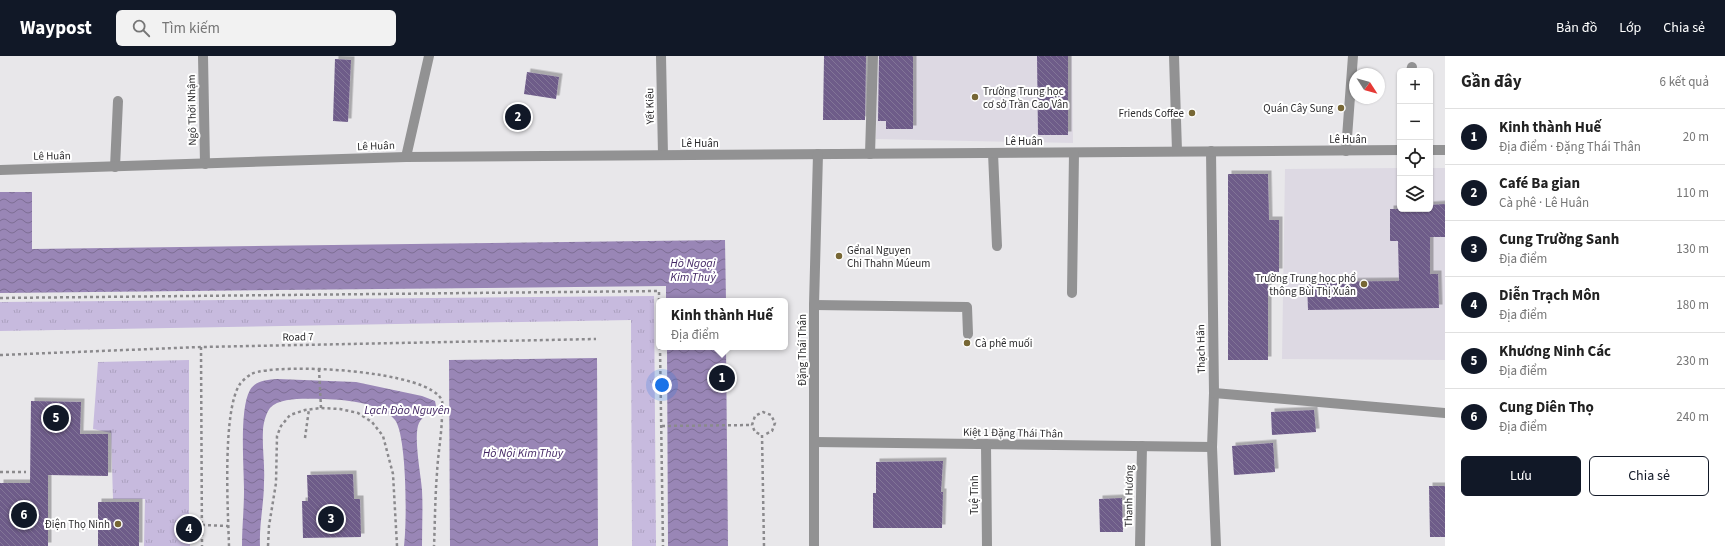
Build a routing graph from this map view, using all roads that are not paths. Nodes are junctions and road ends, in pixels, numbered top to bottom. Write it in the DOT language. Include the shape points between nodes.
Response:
graph roads {
  1 [pos="203,56"];
  2 [pos="429,56"];
  3 [pos="661,56"];
  4 [pos="873,56"];
  5 [pos="1174,56"];
  6 [pos="1353,56"];
  7 [pos="118,101"];
  8 [pos="1397,150"];
  9 [pos="1433,150"];
  10 [pos="1445,150"];
  11 [pos="1177,151"];
  12 [pos="1346,151"];
  13 [pos="1074,152"];
  14 [pos="1211,152"];
  15 [pos="993,153"];
  16 [pos="818,154"];
  17 [pos="870,154"];
  18 [pos="663,155"];
  19 [pos="406,157"];
  20 [pos="205,164"];
  21 [pos="115,167"];
  22 [pos="0,170"];
  23 [pos="998,246"];
  24 [pos="1072,293"];
  25 [pos="814,305"];
  26 [pos="968,334"];
  27 [pos="1214,393"];
  28 [pos="1445,413"];
  29 [pos="815,442"];
  30 [pos="986,444"];
  31 [pos="1142,446"];
  32 [pos="1212,447"];
  33 [pos="814,546"];
  34 [pos="986,546"];
  35 [pos="1140,546"];
  36 [pos="1216,546"];
  1 -- 20 [label="street, Ngô Thời Nhậm"];
  2 -- 19 [label="street"];
  3 -- 18 [label="street, Yết Kiêu"];
  4 -- 17 [label="street"];
  5 -- 11 [label="street"];
  6 -- 12 [label="street"];
  7 -- 21 [label="street"];
  8 -- 12 [label="street, Lê Huân"];
  9 -- 10 [label="street"];
  11 -- 13 [label="street, Lê Huân"];
  11 -- 14 [label="street, Lê Huân"];
  12 -- 14 [label="street, Lê Huân"];
  13 -- 15 [label="street, Lê Huân"];
  13 -- 24 [label="street"];
  14 -- 27 [label="street, Thạch Hãn"];
  15 -- 17 [label="street, Lê Huân"];
  15 -- 23 [label="street"];
  16 -- 17 [label="street, Lê Huân"];
  16 -- 18 [label="street, Lê Huân"];
  16 -- 25 [label="street, Đặng Thái Thân"];
  18 -- 19 [label="street, Lê Huân"];
  19 -- 20 [label="street, Lê Huân"];
  20 -- 21 [label="street, Lê Huân"];
  21 -- 22 [label="street, Lê Huân"];
  25 -- 26 [label="street" via="967,307"];
  25 -- 29 [label="street, Đặng Thái Thân"];
  27 -- 28 [label="street"];
  27 -- 32 [label="street, Thạch Hãn"];
  29 -- 30 [label="street, Kiệt 1 Đặng Thái Thân"];
  29 -- 33 [label="street, Đặng Thái Thân"];
  30 -- 31 [label="street, Kiệt 1 Đặng Thái Thân"];
  30 -- 34 [label="street, Tuệ Tĩnh"];
  31 -- 32 [label="street, Kiệt 1 Đặng Thái Thân"];
  31 -- 35 [label="street, Thanh Hương"];
  32 -- 36 [label="street, Thạch Hãn"];
}
